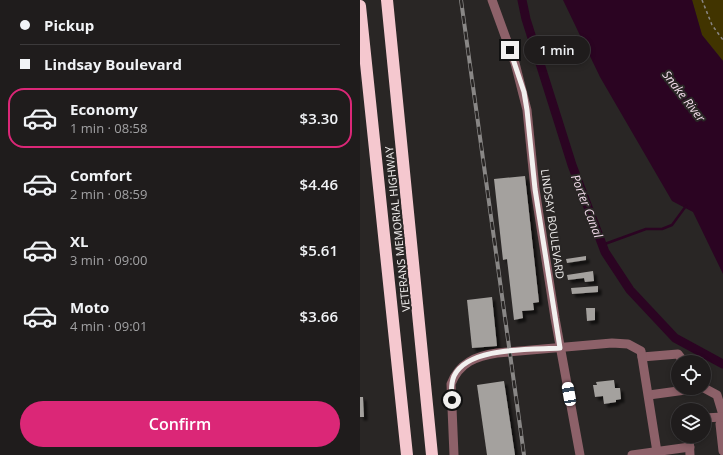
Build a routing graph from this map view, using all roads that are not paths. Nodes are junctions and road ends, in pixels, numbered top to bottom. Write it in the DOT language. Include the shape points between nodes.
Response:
graph roads {
  1 [pos="387,0"];
  2 [pos="492,0"];
  3 [pos="360,6"];
  4 [pos="560,348"];
  5 [pos="679,355"];
  6 [pos="642,357"];
  7 [pos="671,392"];
  8 [pos="711,392"];
  9 [pos="649,395"];
  10 [pos="723,416"];
  11 [pos="711,417"];
  12 [pos="690,451"];
  13 [pos="723,451"];
  14 [pos="657,452"];
  15 [pos="407,455"];
  16 [pos="432,455"];
  17 [pos="454,455"];
  18 [pos="580,455"];
  19 [pos="632,455"];
  1 -- 16 [label="highway, VETERANS MEMORIAL HIGHWAY"];
  2 -- 4 [label="street, LINDSAY BOULEVARD" via="515,63 526,104 535,189"];
  3 -- 15 [label="highway, VETERANS MEMORIAL HIGHWAY"];
  4 -- 6 [label="street" via="628,344 641,351"];
  4 -- 17 [label="street" via="481,356 462,366 451,384"];
  4 -- 18 [label="street, LINDSAY BOULEVARD"];
  5 -- 6 [label="street"];
  6 -- 9 [label="street"];
  7 -- 9 [label="street"];
  8 -- 10 [label="street" via="718,395"];
  9 -- 14 [label="street"];
  10 -- 11 [label="street"];
  10 -- 13 [label="street" via="720,424"];
  12 -- 14 [label="street"];
  14 -- 19 [label="street"];
}
